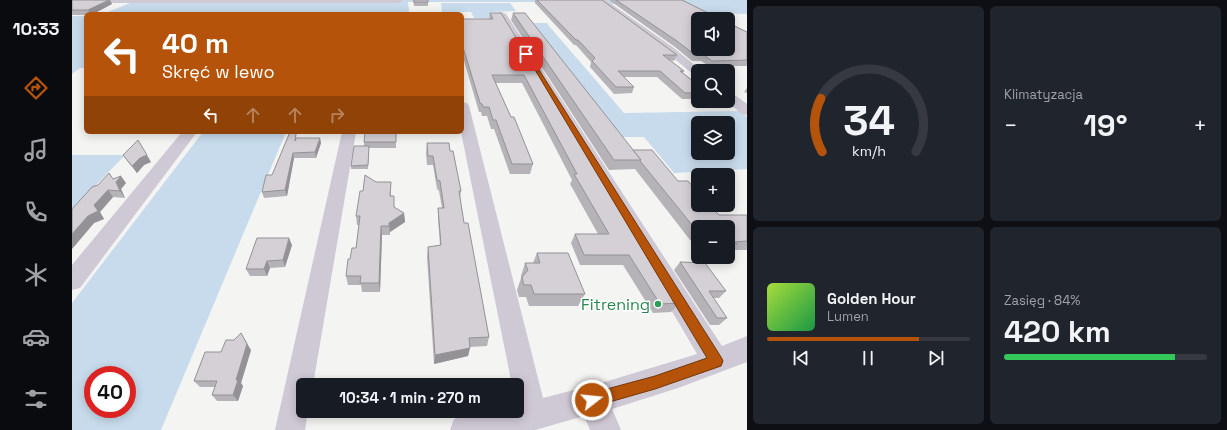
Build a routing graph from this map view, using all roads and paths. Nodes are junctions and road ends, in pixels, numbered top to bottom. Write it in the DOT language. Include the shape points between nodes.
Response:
graph roads {
  1 [pos="601,0"];
  2 [pos="72,1"];
  3 [pos="399,1"];
  4 [pos="502,14"];
  5 [pos="691,67"];
  6 [pos="735,102"];
  7 [pos="747,111"];
  8 [pos="464,115"];
  9 [pos="188,134"];
  10 [pos="349,134"];
  11 [pos="72,281"];
  12 [pos="747,349"];
  13 [pos="716,361"];
  14 [pos="592,400"];
  15 [pos="533,416"];
  16 [pos="290,430"];
  17 [pos="465,430"];
  18 [pos="606,430"];
  1 -- 5 [label="street"];
  2 -- 3 [label="street"];
  4 -- 13 [label="street"];
  6 -- 7 [label="street"];
  8 -- 15 [label="street"];
  9 -- 11 [label="street"];
  10 -- 16 [label="street"];
  12 -- 13 [label="street"];
  13 -- 14 [label="street"];
  14 -- 15 [label="street"];
  14 -- 18 [label="street"];
  15 -- 17 [label="street"];
}
